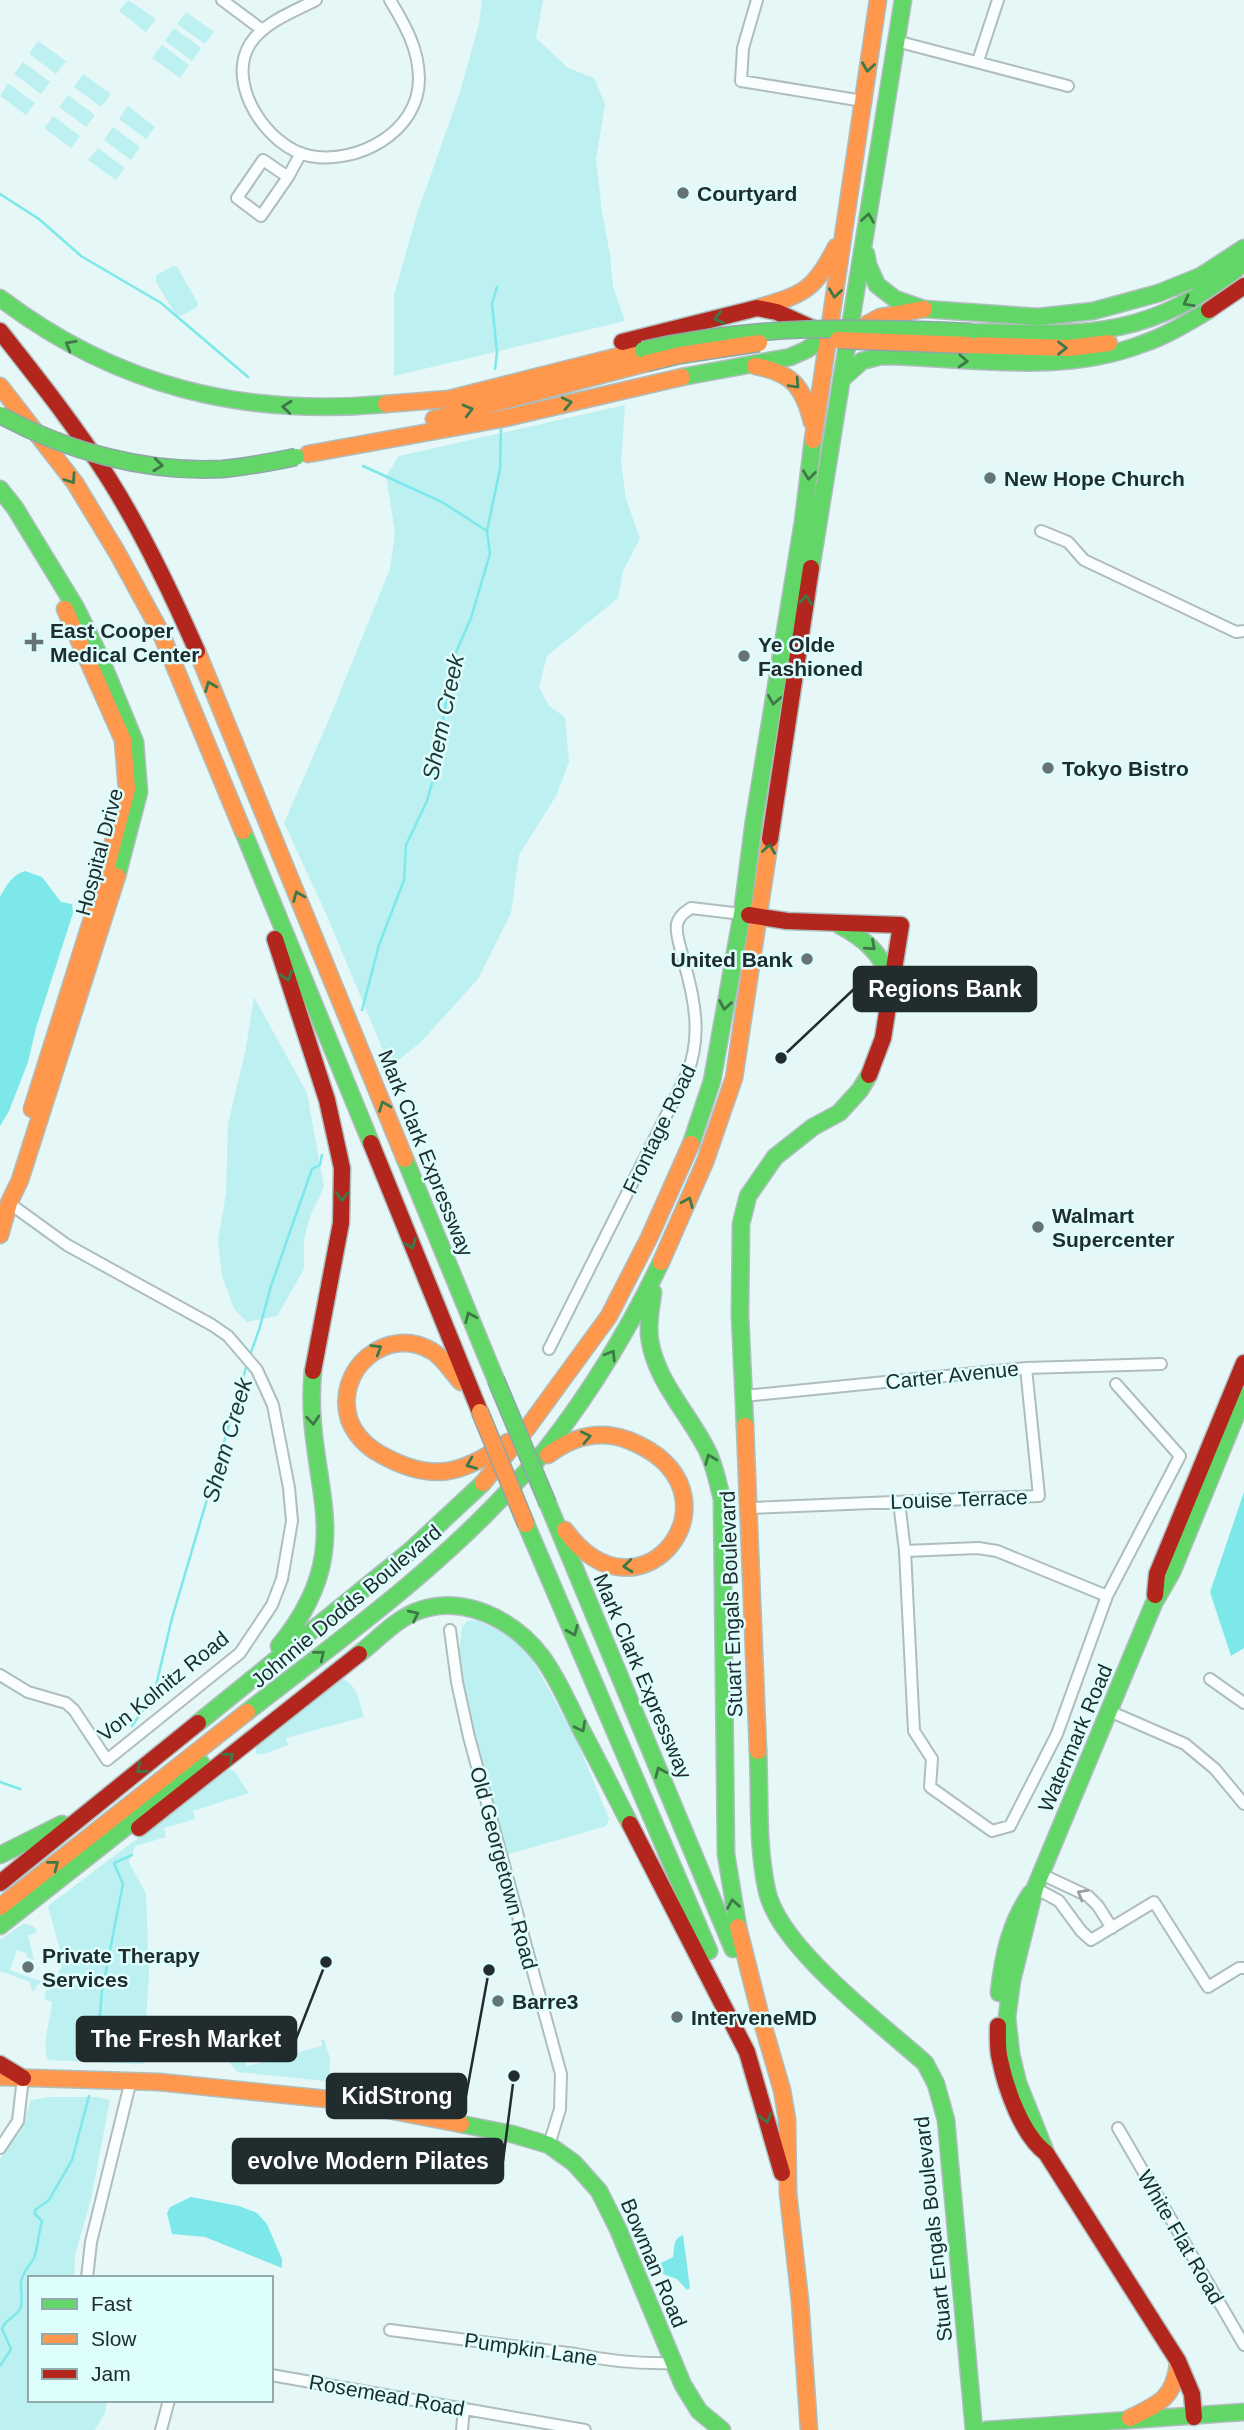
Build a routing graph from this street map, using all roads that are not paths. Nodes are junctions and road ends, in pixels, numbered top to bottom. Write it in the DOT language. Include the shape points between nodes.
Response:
graph roads {
  1 [pos="222,0"];
  2 [pos="316,0"];
  3 [pos="390,0"];
  4 [pos="757,0"];
  5 [pos="878,0"];
  6 [pos="903,0"];
  7 [pos="998,0"];
  8 [pos="261,29"];
  9 [pos="896,41"];
  10 [pos="978,61"];
  11 [pos="1069,86"];
  12 [pos="863,101"];
  13 [pos="301,153"];
  14 [pos="288,177"];
  15 [pos="843,234"];
  16 [pos="864,244"];
  17 [pos="1244,248"];
  18 [pos="1244,263"];
  19 [pos="1244,286"];
  20 [pos="0,298"];
  21 [pos="757,308"];
  22 [pos="924,309"];
  23 [pos="1209,310"];
  24 [pos="0,331"];
  25 [pos="850,334"];
  26 [pos="829,335"];
  27 [pos="970,338"];
  28 [pos="645,356"];
  29 [pos="895,356"];
  30 [pos="747,365"];
  31 [pos="842,379"];
  32 [pos="0,386"];
  33 [pos="355,407"];
  34 [pos="0,415"];
  35 [pos="814,433"];
  36 [pos="302,456"];
  37 [pos="0,489"];
  38 [pos="0,506"];
  39 [pos="1041,531"];
  40 [pos="1244,631"];
  41 [pos="218,773"];
  42 [pos="742,914"];
  43 [pos="759,916"];
  44 [pos="835,923"];
  45 [pos="892,982"];
  46 [pos="4,1199"];
  47 [pos="0,1235"];
  48 [pos="660,1264"];
  49 [pos="549,1349"];
  50 [pos="1244,1363"];
  51 [pos="1161,1364"];
  52 [pos="1026,1368"];
  53 [pos="1116,1384"];
  54 [pos="744,1396"];
  55 [pos="1244,1396"];
  56 [pos="480,1412"];
  57 [pos="528,1427"];
  58 [pos="899,1502"];
  59 [pos="548,1504"];
  60 [pos="750,1508"];
  61 [pos="905,1551"];
  62 [pos="424,1573"];
  63 [pos="1107,1596"];
  64 [pos="1154,1603"];
  65 [pos="450,1630"];
  66 [pos="0,1675"];
  67 [pos="250,1678"];
  68 [pos="1210,1679"];
  69 [pos="267,1698"];
  70 [pos="1244,1703"];
  71 [pos="1109,1710"];
  72 [pos="1244,1804"];
  73 [pos="91,1810"];
  74 [pos="0,1855"];
  75 [pos="1038,1881"];
  76 [pos="0,1883"];
  77 [pos="0,1907"];
  78 [pos="0,1926"];
  79 [pos="1112,1928"];
  80 [pos="0,1933"];
  81 [pos="1243,1956"];
  82 [pos="1241,1968"];
  83 [pos="761,2018"];
  84 [pos="747,2052"];
  85 [pos="0,2064"];
  86 [pos="0,2077"];
  87 [pos="23,2078"];
  88 [pos="131,2080"];
  89 [pos="1118,2128"];
  90 [pos="550,2145"];
  91 [pos="0,2148"];
  92 [pos="788,2193"];
  93 [pos="87,2276"];
  94 [pos="390,2330"];
  95 [pos="1244,2345"];
  96 [pos="1178,2361"];
  97 [pos="674,2363"];
  98 [pos="273,2375"];
  99 [pos="168,2402"];
  100 [pos="464,2408"];
  101 [pos="1244,2412"];
  102 [pos="1194,2417"];
  103 [pos="1124,2421"];
  104 [pos="703,2422"];
  105 [pos="578,2429"];
  106 [pos="161,2430"];
  107 [pos="462,2430"];
  108 [pos="722,2430"];
  109 [pos="809,2430"];
  110 [pos="974,2430"];
  111 [pos="986,2430"];
  1 -- 8 [label="street"];
  2 -- 8 [label="street"];
  3 -- 13 [label="street" via="408,30 419,79 417,96 403,121 360,153 326,158"];
  4 -- 12 [label="street" via="743,48 741,81"];
  5 -- 12 [label="main road, Johnnie Dodds Boulevard, one-way"];
  6 -- 9 [label="main road, Johnnie Dodds Boulevard"];
  7 -- 10 [label="street"];
  8 -- 13 [label="street" via="244,55 247,94 269,129"];
  9 -- 10 [label="street"];
  16 -- 9 [label="main road, Johnnie Dodds Boulevard, one-way"];
  10 -- 11 [label="street"];
  12 -- 15 [label="main road, Johnnie Dodds Boulevard"];
  13 -- 14 [label="street"];
  14 -- 14 [label="street" via="261,216 237,198 264,160"];
  15 -- 21 [label="main road" via="812,287"];
  15 -- 26 [label="main road, Johnnie Dodds Boulevard, one-way"];
  16 -- 22 [label="main road" via="877,285 895,299"];
  16 -- 25 [label="main road, Johnnie Dodds Boulevard"];
  17 -- 22 [label="main road" via="1201,276 1093,311 1019,318"];
  18 -- 27 [label="main road, one-way" via="1188,303 1151,320 1068,334"];
  19 -- 23 [label="main road"];
  33 -- 20 [label="main road, one-way" via="268,405 180,389 81,351"];
  21 -- 26 [label="main road"];
  21 -- 33 [label="main road, one-way"];
  22 -- 25 [label="main road" via="880,317"];
  27 -- 23 [label="main road, one-way" via="1034,348 1099,346 1141,336"];
  29 -- 23 [label="main road, one-way" via="1020,363 1089,360 1163,337"];
  59 -- 24 [label="main road, Mark Clark Expressway, one-way, bridge" via="170,591 102,470"];
  25 -- 26 [label="main road"];
  25 -- 29 [label="main road"];
  25 -- 31 [label="main road, Johnnie Dodds Boulevard"];
  26 -- 30 [label="main road" via="803,352"];
  26 -- 35 [label="main road, Johnnie Dodds Boulevard"];
  27 -- 28 [label="main road, bridge" via="802,339"];
  28 -- 33 [label="main road" via="449,399"];
  36 -- 28 [label="main road, one-way"];
  29 -- 31 [label="main road" via="862,361"];
  30 -- 35 [label="main road, one-way" via="792,379 805,397"];
  36 -- 30 [label="main road, one-way"];
  43 -- 31 [label="main road, Johnnie Dodds Boulevard, one-way"];
  32 -- 41 [label="main road, one-way" via="75,483 142,596"];
  34 -- 36 [label="main road, one-way, bridge" via="70,446 140,463 202,470"];
  35 -- 42 [label="main road, Johnnie Dodds Boulevard, one-way"];
  37 -- 46 [label="main road, Hospital Drive" via="76,608 100,657 135,742 139,792 114,887 20,1180"];
  38 -- 46 [label="main road, Hospital Drive" via="64,608 123,740 127,789"];
  39 -- 40 [label="street" via="1068,542 1084,560 1236,632"];
  41 -- 56 [label="main road, one-way"];
  41 -- 67 [label="main road, one-way" via="327,1099 342,1171 338,1253 317,1336 312,1384 312,1420 326,1516 323,1560 306,1608"];
  42 -- 43 [label="main road, Stuart Engals Boulevard"];
  42 -- 49 [label="street, Frontage Road" via="691,908 680,916 679,942 694,998 695,1055"];
  42 -- 57 [label="main road, Johnnie Dodds Boulevard, one-way" via="712,1081 686,1158 609,1316"];
  43 -- 44 [label="main road, Stuart Engals Boulevard"];
  48 -- 43 [label="main road, Johnnie Dodds Boulevard, one-way" via="705,1162 734,1078"];
  44 -- 45 [label="main road, one-way" via="872,944"];
  44 -- 45 [label="main road, Stuart Engals Boulevard" via="901,925"];
  45 -- 54 [label="main road, Stuart Engals Boulevard" via="883,1038 860,1090 839,1113 775,1157 748,1196 740,1224"];
  46 -- 47 [label="main road, Hospital Drive"];
  46 -- 66 [label="street, Von Kolnitz Road" via="67,1245 228,1336 257,1370 274,1405 292,1521 277,1592 240,1653 107,1760 66,1703 28,1692"];
  62 -- 48 [label="main road, Johnnie Dodds Boulevard, one-way" via="549,1446 635,1317"];
  83 -- 48 [label="main road, one-way" via="735,1917 726,1854 722,1499 707,1451 671,1394 652,1351 650,1311"];
  50 -- 64 [label="main road, Watermark Road" via="1157,1574"];
  51 -- 52 [label="street, Carter Avenue"];
  52 -- 54 [label="street, Carter Avenue"];
  52 -- 58 [label="street, Louise Terrace" via="1039,1496"];
  53 -- 63 [label="street" via="1180,1456"];
  54 -- 60 [label="main road, Stuart Engals Boulevard"];
  55 -- 64 [label="main road, Watermark Road" via="1172,1572"];
  57 -- 56 [label="main road, one-way" via="479,1462 431,1473 396,1464 368,1447 352,1425 345,1400 350,1378 371,1352 390,1342 414,1341 445,1361"];
  56 -- 84 [label="main road, one-way, bridge"];
  57 -- 67 [label="main road, Johnnie Dodds Boulevard" via="481,1486 410,1551"];
  58 -- 60 [label="street, Louise Terrace"];
  58 -- 61 [label="street"];
  62 -- 59 [label="main road, one-way" via="473,1538 550,1453 583,1436 618,1437 654,1454 679,1486 686,1514 679,1533 661,1555 640,1566 619,1568 600,1563 581,1549"];
  83 -- 59 [label="main road, Mark Clark Expressway, one-way"];
  60 -- 110 [label="main road, Stuart Engals Boulevard" via="754,1688 768,1893 775,1913 804,1955 925,2063 936,2084 946,2120"];
  61 -- 63 [label="street" via="997,1551"];
  61 -- 63 [label="street" via="914,1731 932,1759 930,1787 992,1831 1010,1826 1057,1734"];
  69 -- 62 [label="main road, Johnnie Dodds Boulevard, one-way"];
  64 -- 71 [label="main road, Watermark Road"];
  65 -- 90 [label="street, Old Georgetown Road" via="469,1737 561,2074 560,2109"];
  67 -- 73 [label="main road, Johnnie Dodds Boulevard, one-way"];
  68 -- 70 [label="street"];
  77 -- 69 [label="main road, Johnnie Dodds Boulevard, one-way"];
  69 -- 78 [label="main road" via="179,1785"];
  71 -- 72 [label="street" via="1185,1744 1215,1769"];
  71 -- 75 [label="main road, Watermark Road"];
  73 -- 74 [label="main road"];
  73 -- 76 [label="main road, Johnnie Dodds Boulevard"];
  79 -- 75 [label="street, one-way" via="1088,1896"];
  75 -- 79 [label="street" via="1091,1940"];
  75 -- 96 [label="main road, Watermark Road" via="1021,1905 1003,1953 999,2058 1034,2144 1046,2153"];
  79 -- 82 [label="street" via="1154,1902 1208,1987"];
  80 -- 84 [label="main road, Johnnie Dodds Boulevard, one-way" via="359,1654 416,1612 446,1604 497,1618 533,1644 552,1672"];
  81 -- 82 [label="street"];
  83 -- 92 [label="main road" via="787,2119"];
  84 -- 92 [label="main road, one-way"];
  85 -- 87 [label="main road"];
  86 -- 87 [label="main road, Bowman Road"];
  87 -- 88 [label="main road, Bowman Road"];
  87 -- 91 [label="street" via="18,2121"];
  88 -- 90 [label="main road, Bowman Road" via="335,2100"];
  88 -- 93 [label="street" via="91,2242"];
  89 -- 95 [label="street, White Flat Road"];
  90 -- 97 [label="main road, Bowman Road" via="599,2191"];
  92 -- 109 [label="main road"];
  94 -- 97 [label="street, Pumpkin Lane" via="601,2360"];
  96 -- 102 [label="main road, Watermark Road" via="1192,2394"];
  96 -- 103 [label="main road" via="1171,2394"];
  97 -- 104 [label="main road, Bowman Road"];
  98 -- 100 [label="street, Rosemead Road"];
  99 -- 106 [label="street"];
  100 -- 105 [label="street, Rosemead Road"];
  100 -- 107 [label="street"];
  101 -- 102 [label="main road"];
  102 -- 103 [label="main road"];
  103 -- 111 [label="main road"];
  104 -- 108 [label="main road, Bowman Road"];
}
